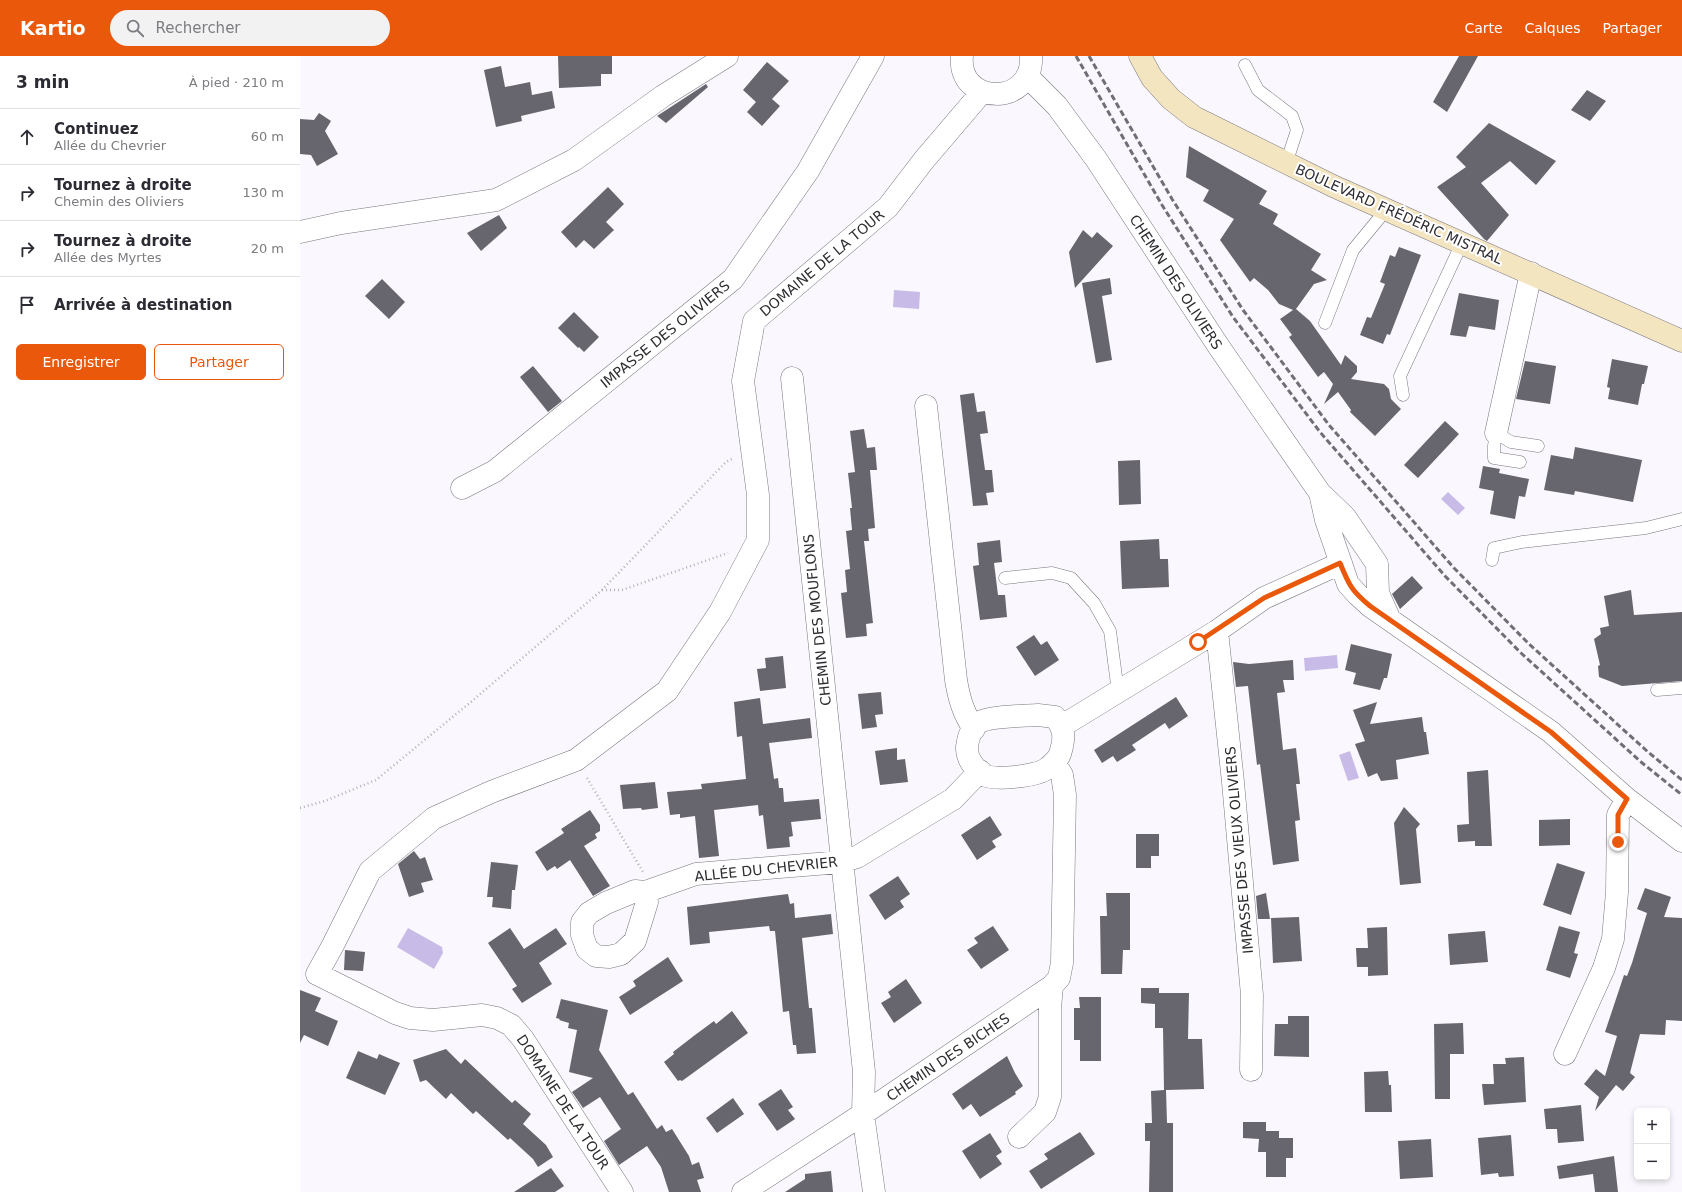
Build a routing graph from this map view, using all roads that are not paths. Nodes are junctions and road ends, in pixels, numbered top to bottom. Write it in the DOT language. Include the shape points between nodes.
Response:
graph roads {
  1 [pos="727,56"];
  2 [pos="873,56"];
  3 [pos="962,56"];
  4 [pos="1140,56"];
  5 [pos="1245,65"];
  6 [pos="1029,66"];
  7 [pos="982,92"];
  8 [pos="1286,164"];
  9 [pos="1386,210"];
  10 [pos="300,232"];
  11 [pos="1462,243"];
  12 [pos="1531,273"];
  13 [pos="1325,323"];
  14 [pos="1682,341"];
  15 [pos="792,378"];
  16 [pos="1403,395"];
  17 [pos="926,406"];
  18 [pos="1496,432"];
  19 [pos="1538,446"];
  20 [pos="1520,462"];
  21 [pos="462,488"];
  22 [pos="1320,492"];
  23 [pos="1682,519"];
  24 [pos="1492,560"];
  25 [pos="1340,563"];
  26 [pos="1005,578"];
  27 [pos="1389,618"];
  28 [pos="1217,631"];
  29 [pos="1682,688"];
  30 [pos="1657,690"];
  31 [pos="1118,692"];
  32 [pos="1062,726"];
  33 [pos="974,728"];
  34 [pos="1054,762"];
  35 [pos="980,771"];
  36 [pos="1627,799"];
  37 [pos="1682,841"];
  38 [pos="841,862"];
  39 [pos="649,891"];
  40 [pos="308,970"];
  41 [pos="1052,986"];
  42 [pos="1565,1054"];
  43 [pos="1251,1070"];
  44 [pos="863,1114"];
  45 [pos="1019,1136"];
  46 [pos="622,1192"];
  47 [pos="743,1192"];
  48 [pos="874,1192"];
  1 -- 10 [label="street" via="663,96 574,160 496,200 341,223"];
  2 -- 21 [label="street, IMPASSE DES OLIVIERS" via="808,171 733,279 495,471"];
  3 -- 7 [label="street" via="967,79"];
  4 -- 8 [label="main road, BOULEVARD FRÉDÉRIC MISTRAL" via="1152,78 1171,100 1194,117"];
  5 -- 8 [label="lane" via="1258,90 1292,116 1296,130"];
  6 -- 7 [label="street" via="1022,84 1008,93 999,95"];
  6 -- 22 [label="street, CHEMIN DES OLIVIERS" via="1096,160 1219,347"];
  7 -- 40 [label="street, DOMAINE DE LA TOUR" via="888,207 754,321 743,381 758,495 758,540 720,612 668,691 576,760 491,792 434,818 370,871 333,945"];
  8 -- 9 [label="main road, BOULEVARD FRÉDÉRIC MISTRAL"];
  9 -- 11 [label="main road, BOULEVARD FRÉDÉRIC MISTRAL"];
  9 -- 13 [label="lane" via="1353,250"];
  11 -- 12 [label="main road, BOULEVARD FRÉDÉRIC MISTRAL"];
  11 -- 16 [label="lane" via="1400,376"];
  12 -- 14 [label="main road, BOULEVARD FRÉDÉRIC MISTRAL"];
  12 -- 18 [label="street"];
  15 -- 38 [label="street, CHEMIN DES MOUFLONS"];
  17 -- 33 [label="street" via="956,680 960,702"];
  18 -- 19 [label="lane" via="1511,442"];
  18 -- 20 [label="lane" via="1494,458"];
  22 -- 25 [label="street, CHEMIN DES OLIVIERS"];
  22 -- 27 [label="street, CHEMIN DES OLIVIERS" via="1345,517 1377,564 1378,593"];
  23 -- 24 [label="lane" via="1646,528 1522,542 1494,548"];
  25 -- 27 [label="street, CHEMIN DES OLIVIERS" via="1348,584 1358,596"];
  25 -- 28 [label="street" via="1264,598"];
  26 -- 31 [label="lane" via="1052,573 1071,578 1094,603 1110,631"];
  27 -- 36 [label="street, CHEMIN DES OLIVIERS" via="1551,732"];
  28 -- 31 [label="street"];
  28 -- 43 [label="street, IMPASSE DES VIEUX OLIVIERS" via="1252,995"];
  29 -- 30 [label="lane"];
  31 -- 32 [label="street"];
  32 -- 33 [label="street" via="1055,717 1038,716 992,718 978,723"];
  32 -- 34 [label="street" via="1064,741 1059,757"];
  33 -- 35 [label="street" via="968,737 967,751 971,762"];
  34 -- 35 [label="street" via="1046,770 1035,774 1002,778 984,776"];
  34 -- 41 [label="street, CHEMIN DES BICHES" via="1062,775 1065,833 1062,963 1059,978"];
  35 -- 38 [label="street, ALLÉE DU CHEVRIER" via="953,800 857,857"];
  36 -- 37 [label="street, CHEMIN DES OLIVIERS"];
  36 -- 42 [label="street" via="1618,815 1617,892 1612,939 1604,968"];
  38 -- 39 [label="street, ALLÉE DU CHEVRIER" via="696,874"];
  38 -- 44 [label="street, CHEMIN DES BICHES" via="864,1072"];
  40 -- 46 [label="street, DOMAINE DE LA TOUR" via="410,1018 433,1020 482,1015 497,1018 511,1025 523,1039"];
  41 -- 44 [label="street, CHEMIN DES BICHES"];
  41 -- 45 [label="street" via="1050,1097 1045,1112"];
  44 -- 47 [label="street"];
  44 -- 48 [label="street"];
}
